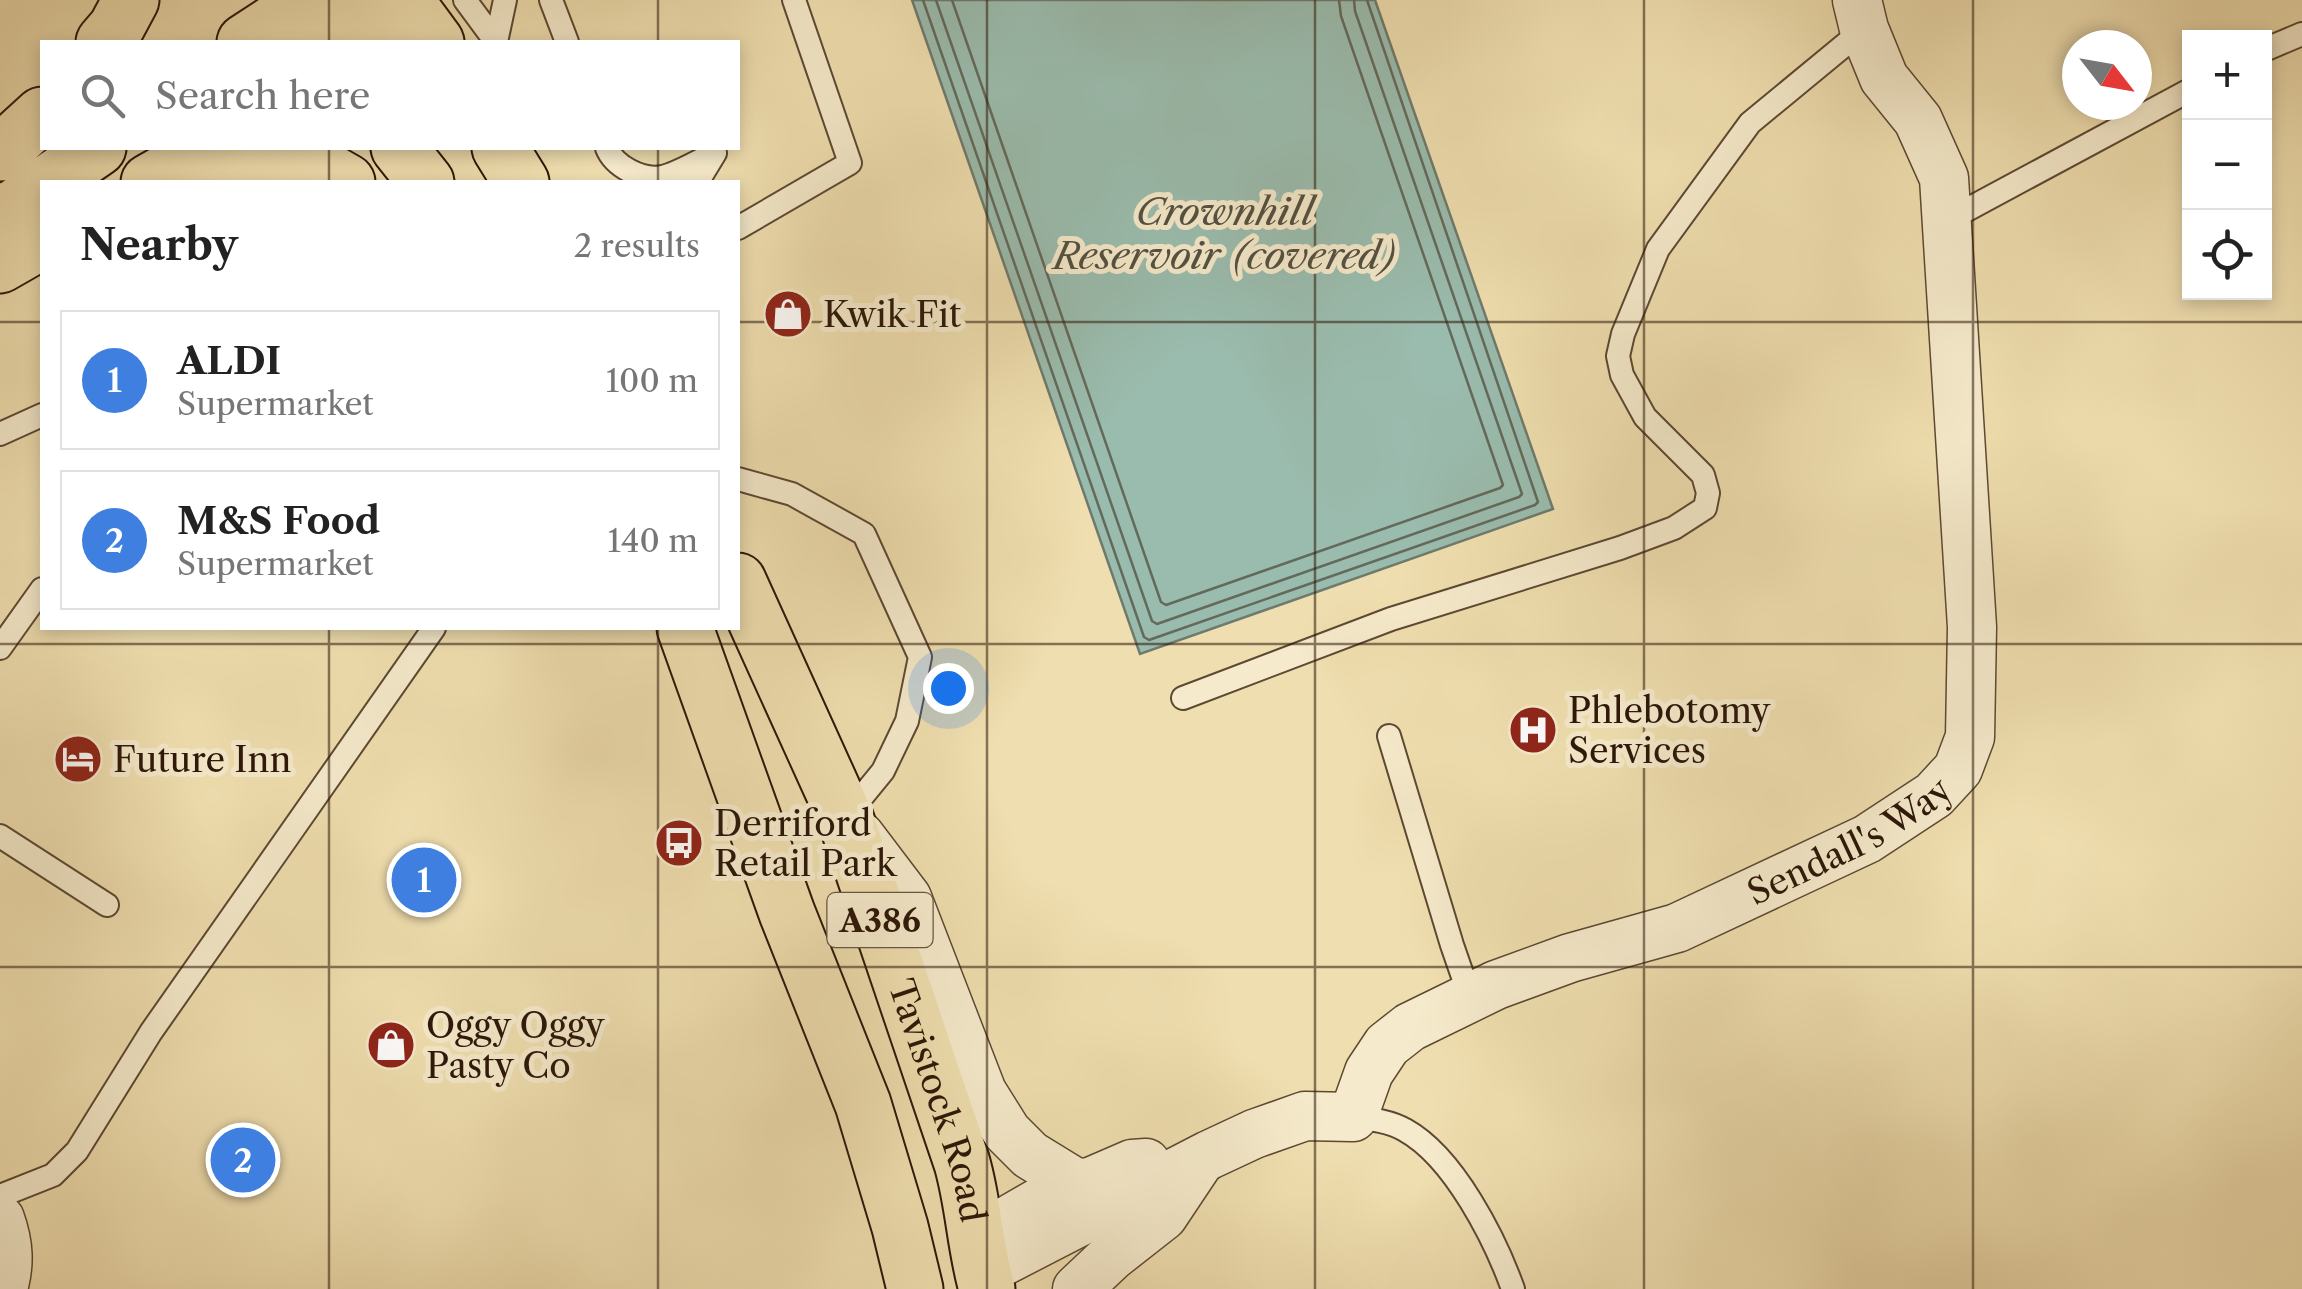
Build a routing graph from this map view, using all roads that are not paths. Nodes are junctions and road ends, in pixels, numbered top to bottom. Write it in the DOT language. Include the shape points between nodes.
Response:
graph roads {
  1 [pos="131,0"];
  2 [pos="405,0"];
  3 [pos="465,0"];
  4 [pos="505,0"];
  5 [pos="551,0"];
  6 [pos="794,0"];
  7 [pos="1861,14"];
  8 [pos="315,17"];
  9 [pos="2301,36"];
  10 [pos="106,40"];
  11 [pos="252,40"];
  12 [pos="413,40"];
  13 [pos="435,40"];
  14 [pos="495,40"];
  15 [pos="496,40"];
  16 [pos="567,40"];
  17 [pos="2272,47"];
  18 [pos="2182,94"];
  19 [pos="40,116"];
  20 [pos="95,150"];
  21 [pos="401,150"];
  22 [pos="501,150"];
  23 [pos="524,150"];
  24 [pos="608,150"];
  25 [pos="204,151"];
  26 [pos="0,153"];
  27 [pos="633,176"];
  28 [pos="52,180"];
  29 [pos="153,180"];
  30 [pos="344,180"];
  31 [pos="424,180"];
  32 [pos="519,180"];
  33 [pos="532,180"];
  34 [pos="698,180"];
  35 [pos="40,188"];
  36 [pos="0,214"];
  37 [pos="1948,220"];
  38 [pos="740,227"];
  39 [pos="40,243"];
  40 [pos="0,265"];
  41 [pos="40,417"];
  42 [pos="0,434"];
  43 [pos="740,481"];
  44 [pos="740,585"];
  45 [pos="40,593"];
  46 [pos="433,630"];
  47 [pos="686,630"];
  48 [pos="0,648"];
  49 [pos="1183,698"];
  50 [pos="1389,736"];
  51 [pos="846,818"];
  52 [pos="0,836"];
  53 [pos="106,904"];
  54 [pos="1470,998"];
  55 [pos="1353,1117"];
  56 [pos="1201,1159"];
  57 [pos="1074,1182"];
  58 [pos="0,1196"];
  59 [pos="0,1220"];
  60 [pos="914,1282"];
  61 [pos="979,1283"];
  62 [pos="3,1289"];
  63 [pos="1078,1289"];
  64 [pos="1513,1289"];
  1 -- 10 [label="main road"];
  2 -- 13 [label="main road"];
  3 -- 14 [label="lane"];
  4 -- 15 [label="lane"];
  5 -- 16 [label="lane"];
  6 -- 38 [label="lane" via="850,163"];
  7 -- 37 [label="street, Sendall's Way" via="1884,78 1918,120 1944,178"];
  7 -- 49 [label="lane" via="1750,123 1658,249 1623,334 1622,375 1645,417 1703,475 1705,508 1620,548 1391,619"];
  8 -- 11 [label="main road"];
  8 -- 12 [label="main road" via="376,21"];
  9 -- 17 [label="lane"];
  18 -- 37 [label="lane"];
  19 -- 26 [label="main road"];
  20 -- 28 [label="main road"];
  21 -- 31 [label="main road"];
  22 -- 32 [label="main road"];
  23 -- 33 [label="lane"];
  24 -- 27 [label="lane"];
  25 -- 29 [label="main road"];
  25 -- 30 [label="main road" via="288,154"];
  27 -- 34 [label="lane" via="660,178 715,154"];
  35 -- 36 [label="main road"];
  37 -- 54 [label="street, Sendall's Way" via="1972,627 1970,737 1958,769 1934,795 1867,838 1677,928 1570,958"];
  39 -- 40 [label="main road"];
  41 -- 42 [label="lane"];
  43 -- 51 [label="lane" via="792,494 864,534 920,656 908,720 883,771"];
  44 -- 51 [label="main road, Tavistock Road / A386"];
  45 -- 48 [label="lane"];
  46 -- 58 [label="lane" via="151,1032 78,1151 53,1175"];
  47 -- 60 [label="main road, Tavistock Road / A386" via="863,1104"];
  50 -- 54 [label="lane"];
  51 -- 57 [label="street" via="907,898 982,1092 1030,1155"];
  51 -- 61 [label="main road, Tavistock Road / A386" via="972,1196"];
  52 -- 53 [label="lane"];
  54 -- 55 [label="street, Sendall's Way" via="1387,1045 1368,1072"];
  55 -- 56 [label="street" via="1305,1116"];
  55 -- 64 [label="lane" via="1405,1129 1430,1149 1466,1192"];
  56 -- 57 [label="street" via="1132,1164"];
  56 -- 61 [label="street"];
  56 -- 63 [label="street" via="1163,1216"];
  57 -- 61 [label="street" via="1005,1222"];
  59 -- 62 [label="street" via="9,1268"];
  60 -- 61 [label="main road, A386"];
}
